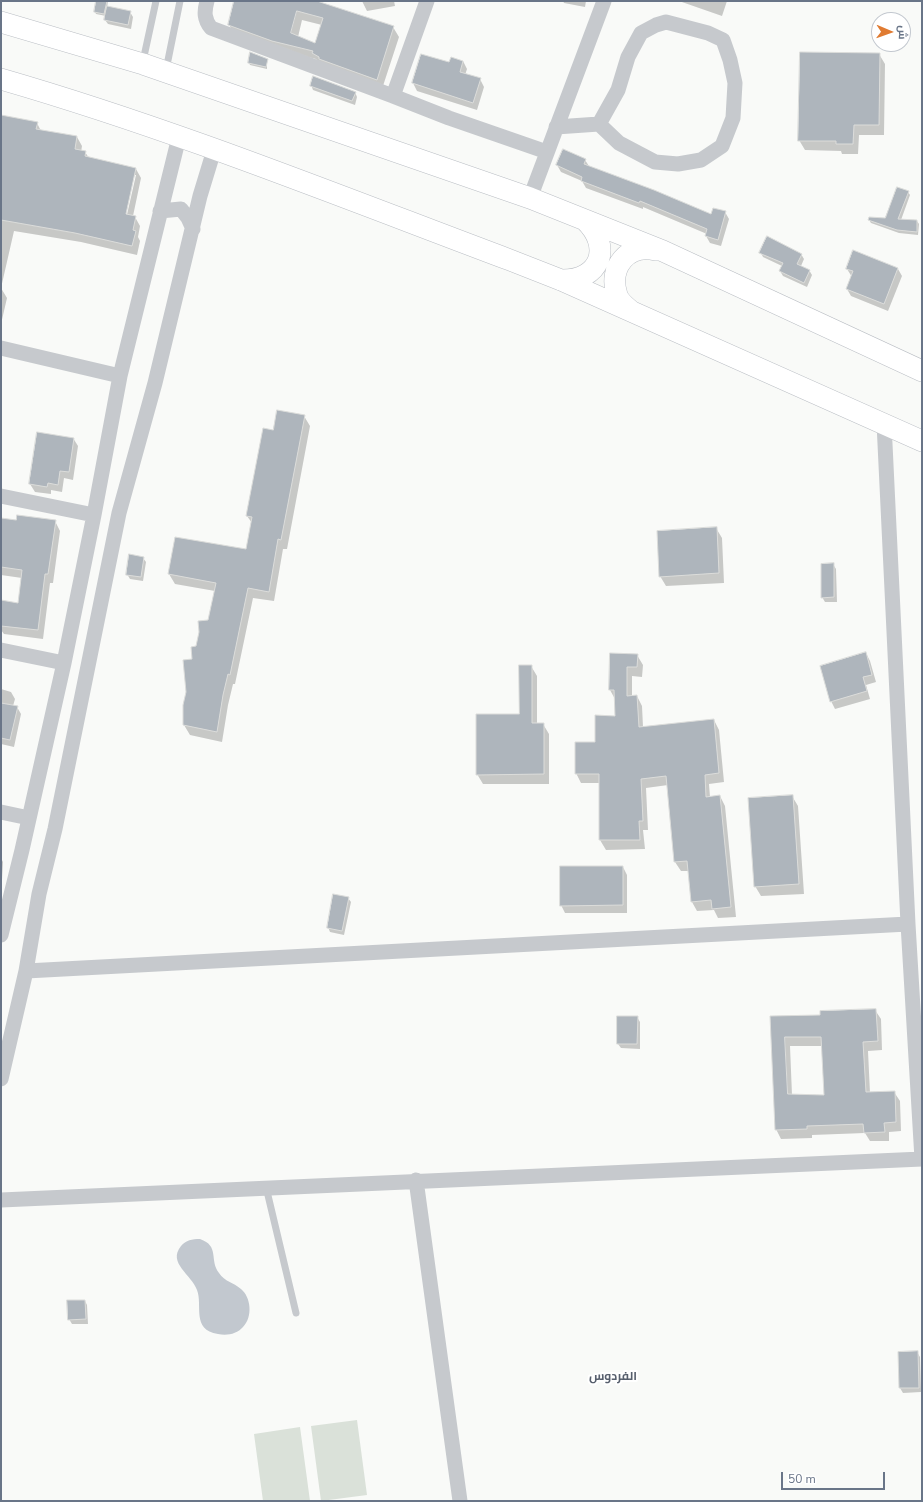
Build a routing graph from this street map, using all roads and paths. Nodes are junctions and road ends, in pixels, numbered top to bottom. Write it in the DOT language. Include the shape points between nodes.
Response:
graph roads {
  1 [pos="156,1"];
  2 [pos="180,1"];
  3 [pos="207,1"];
  4 [pos="427,1"];
  5 [pos="604,1"];
  6 [pos="1,22"];
  7 [pos="143,64"];
  8 [pos="166,72"];
  9 [pos="1,80"];
  10 [pos="393,96"];
  11 [pos="599,124"];
  12 [pos="556,127"];
  13 [pos="179,137"];
  14 [pos="214,150"];
  15 [pos="547,152"];
  16 [pos="530,198"];
  17 [pos="160,211"];
  18 [pos="585,220"];
  19 [pos="193,229"];
  20 [pos="663,251"];
  21 [pos="561,280"];
  22 [pos="633,312"];
  23 [pos="1,348"];
  24 [pos="922,371"];
  25 [pos="120,376"];
  26 [pos="884,423"];
  27 [pos="922,441"];
  28 [pos="1,496"];
  29 [pos="94,515"];
  30 [pos="1,650"];
  31 [pos="64,663"];
  32 [pos="1,812"];
  33 [pos="29,818"];
  34 [pos="908,924"];
  35 [pos="1,935"];
  36 [pos="26,971"];
  37 [pos="1,1079"];
  38 [pos="922,1159"];
  39 [pos="416,1180"];
  40 [pos="266,1187"];
  41 [pos="1,1200"];
  42 [pos="296,1313"];
  43 [pos="460,1501"];
  1 -- 7 [label="lane"];
  2 -- 8 [label="lane"];
  3 -- 10 [label="street" via="204,15 211,28"];
  4 -- 10 [label="street"];
  5 -- 12 [label="street"];
  6 -- 7 [label="street"];
  7 -- 8 [label="street"];
  8 -- 16 [label="street"];
  9 -- 13 [label="street" via="49,93"];
  10 -- 15 [label="street"];
  11 -- 11 [label="street" via="618,90 628,57 641,33 666,22 708,33 723,40 735,83 733,118 722,146 701,160 678,164 655,162 619,143"];
  11 -- 12 [label="street"];
  12 -- 15 [label="street"];
  13 -- 14 [label="street"];
  13 -- 17 [label="street"];
  14 -- 19 [label="street"];
  14 -- 21 [label="street"];
  15 -- 16 [label="street"];
  16 -- 18 [label="street"];
  17 -- 19 [label="street" via="181,209"];
  17 -- 25 [label="street"];
  18 -- 20 [label="street"];
  18 -- 21 [label="street" via="597,233 600,242 599,260 587,275 575,280"];
  19 -- 36 [label="street" via="155,383 119,513 55,829 39,894"];
  20 -- 22 [label="street" via="639,248 631,252 618,266 617,296 622,304"];
  20 -- 24 [label="street"];
  21 -- 22 [label="street"];
  22 -- 26 [label="street"];
  23 -- 25 [label="street"];
  25 -- 29 [label="street"];
  26 -- 27 [label="street"];
  26 -- 34 [label="street"];
  28 -- 29 [label="street"];
  29 -- 31 [label="street"];
  30 -- 31 [label="street"];
  31 -- 33 [label="street"];
  32 -- 33 [label="street"];
  33 -- 35 [label="street"];
  34 -- 36 [label="street"];
  34 -- 38 [label="street"];
  36 -- 37 [label="street"];
  38 -- 39 [label="street"];
  39 -- 40 [label="street"];
  39 -- 43 [label="street"];
  40 -- 41 [label="street"];
  40 -- 42 [label="lane"];
}
